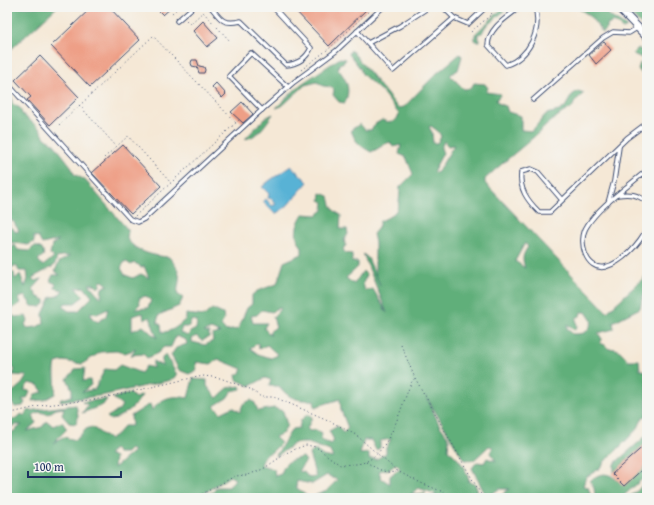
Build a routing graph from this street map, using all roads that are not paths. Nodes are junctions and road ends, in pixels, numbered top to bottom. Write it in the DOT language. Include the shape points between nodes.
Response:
graph roads {
  1 [pos="193,7"];
  2 [pos="211,7"];
  3 [pos="274,7"];
  4 [pos="383,7"];
  5 [pos="429,7"];
  6 [pos="443,7"];
  7 [pos="486,7"];
  8 [pos="520,7"];
  9 [pos="535,7"];
  10 [pos="618,7"];
  11 [pos="454,18"];
  12 [pos="178,21"];
  13 [pos="638,27"];
  14 [pos="358,31"];
  15 [pos="647,38"];
  16 [pos="368,43"];
  17 [pos="7,83"];
  18 [pos="288,87"];
  19 [pos="533,100"];
  20 [pos="262,110"];
  21 [pos="647,123"];
  22 [pos="619,147"];
  23 [pos="647,170"];
  24 [pos="616,195"];
  25 [pos="562,200"];
  26 [pos="647,202"];
  27 [pos="607,204"];
  28 [pos="647,228"];
  1 -- 12 [label="lane"];
  2 -- 3 [label="lane" via="222,20 230,24 241,21 286,65 295,64 308,55 311,48"];
  4 -- 14 [label="lane"];
  5 -- 16 [label="lane"];
  6 -- 11 [label="lane"];
  7 -- 11 [label="lane" via="468,24"];
  8 -- 9 [label="lane" via="492,30 488,37 488,45 506,65 518,58 531,44 537,24"];
  10 -- 13 [label="street"];
  11 -- 16 [label="lane" via="393,71"];
  13 -- 15 [label="street"];
  13 -- 19 [label="lane" via="629,33 613,32 604,38"];
  14 -- 16 [label="lane"];
  14 -- 18 [label="lane"];
  17 -- 20 [label="lane" via="130,219 138,222"];
  18 -- 20 [label="lane"];
  18 -- 20 [label="lane" via="251,53 230,76"];
  21 -- 22 [label="lane"];
  22 -- 25 [label="lane"];
  22 -- 27 [label="lane" via="614,181"];
  23 -- 24 [label="lane"];
  24 -- 26 [label="lane" via="634,194"];
  24 -- 27 [label="lane"];
  25 -- 25 [label="lane" via="538,172 531,169 521,172 522,189 539,212 550,212"];
  27 -- 28 [label="lane" via="587,226 581,239 584,252 593,264 604,267 614,264 627,254"];
}
